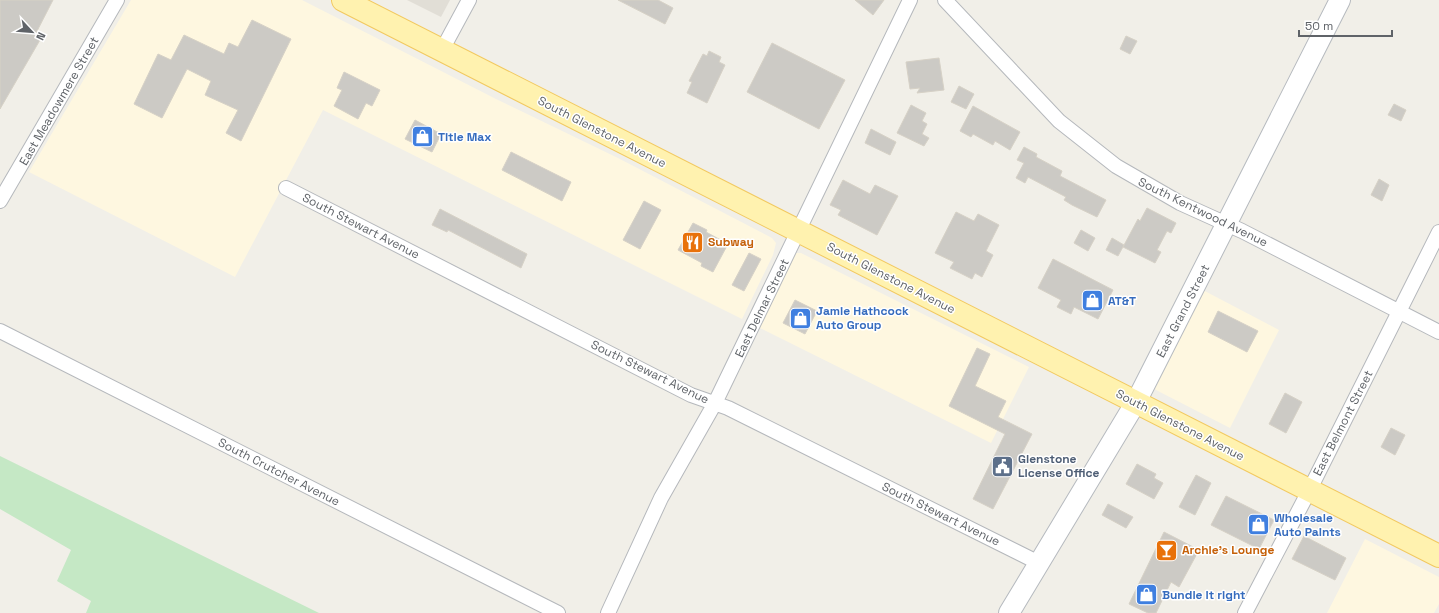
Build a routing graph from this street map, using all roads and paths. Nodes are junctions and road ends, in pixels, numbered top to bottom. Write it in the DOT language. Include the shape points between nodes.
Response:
graph roads {
  1 [pos="117,0"];
  2 [pos="343,0"];
  3 [pos="469,0"];
  4 [pos="910,0"];
  5 [pos="945,0"];
  6 [pos="1340,0"];
  7 [pos="442,50"];
  8 [pos="286,188"];
  9 [pos="0,201"];
  10 [pos="1227,223"];
  11 [pos="798,231"];
  12 [pos="1439,232"];
  13 [pos="1399,312"];
  14 [pos="0,331"];
  15 [pos="1439,332"];
  16 [pos="1136,402"];
  17 [pos="715,403"];
  18 [pos="1309,491"];
  19 [pos="1439,556"];
  20 [pos="1039,562"];
  21 [pos="558,613"];
  22 [pos="608,613"];
  23 [pos="1009,613"];
  24 [pos="1245,613"];
  1 -- 9 [label="street, East Meadowmere Street"];
  2 -- 7 [label="main road, South Glenstone Avenue"];
  3 -- 7 [label="street"];
  4 -- 11 [label="street, East Delmar Street"];
  5 -- 10 [label="street, South Kentwood Avenue" via="1077,137 1142,182 1180,203"];
  6 -- 10 [label="main road, East Grand Street"];
  7 -- 11 [label="main road, South Glenstone Avenue"];
  8 -- 17 [label="street, South Stewart Avenue" via="691,394"];
  10 -- 13 [label="street, South Kentwood Avenue"];
  10 -- 16 [label="main road, East Grand Street"];
  11 -- 16 [label="main road, South Glenstone Avenue"];
  11 -- 17 [label="street, East Delmar Street"];
  12 -- 13 [label="street, East Belmont Street"];
  13 -- 15 [label="street, South Kentwood Avenue"];
  13 -- 18 [label="street, East Belmont Street"];
  14 -- 21 [label="street, South Crutcher Avenue"];
  16 -- 18 [label="main road, South Glenstone Avenue"];
  16 -- 20 [label="main road, East Grand Street"];
  17 -- 20 [label="street, South Stewart Avenue"];
  17 -- 22 [label="street, East Delmar Street" via="661,498"];
  18 -- 19 [label="main road, South Glenstone Avenue"];
  18 -- 24 [label="street, East Belmont Street"];
  20 -- 23 [label="main road, East Grand Street"];
}
